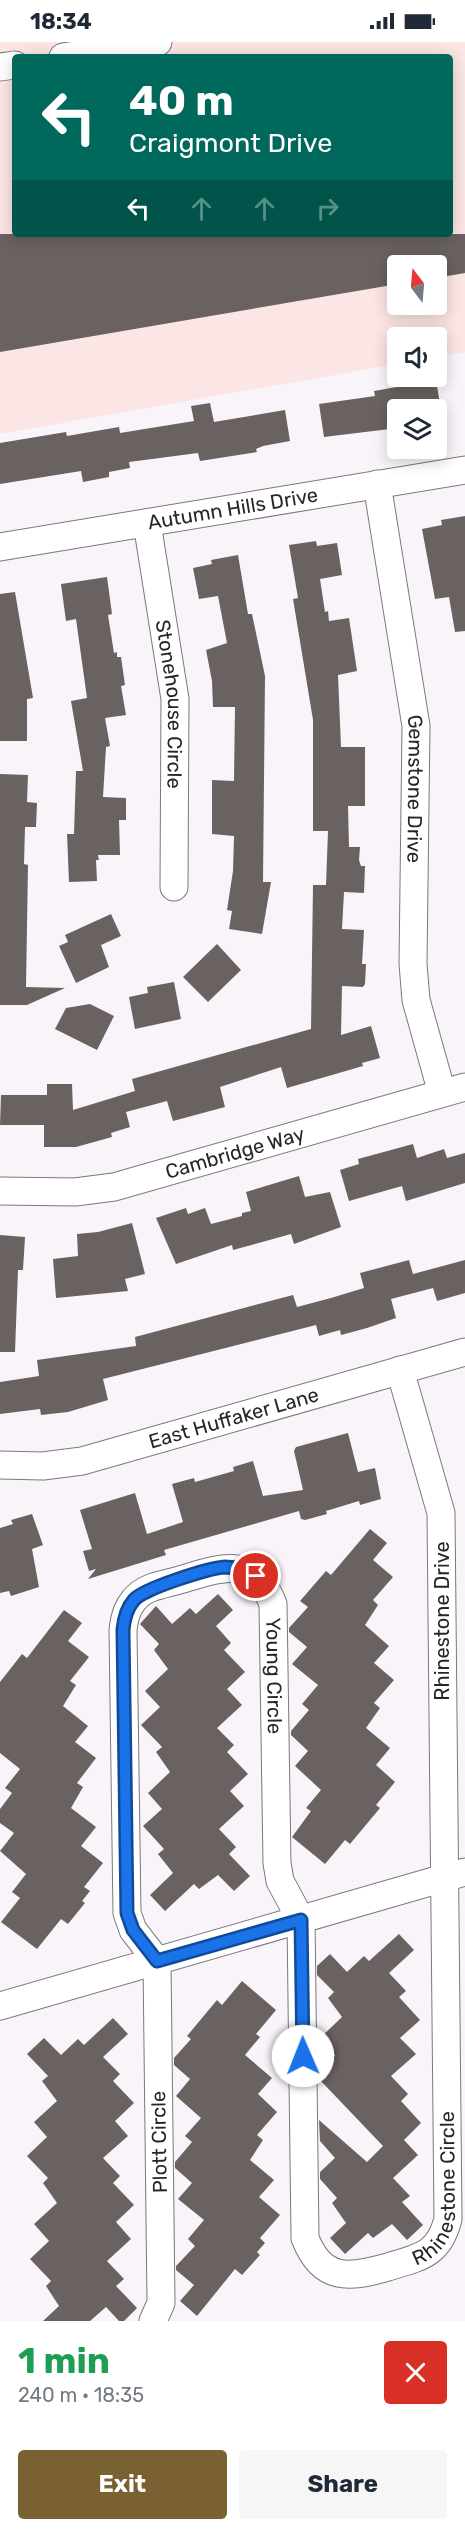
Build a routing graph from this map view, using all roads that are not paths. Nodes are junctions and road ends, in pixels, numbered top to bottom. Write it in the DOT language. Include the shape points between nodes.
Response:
graph roads {
  1 [pos="158,42"];
  2 [pos="82,54"];
  3 [pos="465,470"];
  4 [pos="377,484"];
  5 [pos="147,523"];
  6 [pos="0,547"];
  7 [pos="174,887"];
  8 [pos="454,1090"];
  9 [pos="0,1191"];
  10 [pos="465,1352"];
  11 [pos="400,1370"];
  12 [pos="0,1465"];
  13 [pos="455,1875"];
  14 [pos="301,1920"];
  15 [pos="157,1961"];
  16 [pos="0,2006"];
  17 [pos="153,2321"];
  1 -- 2 [label="street"];
  3 -- 4 [label="street, Autumn Hills Drive"];
  4 -- 5 [label="street, Autumn Hills Drive"];
  4 -- 8 [label="street, Gemstone Drive" via="416,726 416,1000"];
  5 -- 6 [label="street, Autumn Hills Drive"];
  5 -- 7 [label="street, Stonehouse Circle" via="175,699"];
  8 -- 9 [label="street, Cambridge Way" via="114,1187 75,1192"];
  10 -- 11 [label="street, East Huffaker Lane"];
  11 -- 12 [label="street, East Huffaker Lane" via="82,1461 44,1466"];
  11 -- 13 [label="street, Rhinestone Drive" via="441,1513"];
  13 -- 14 [label="street"];
  13 -- 14 [label="street, Rhinestone Circle" via="448,2219 444,2235 422,2256 351,2276 322,2266 305,2238"];
  14 -- 15 [label="street"];
  14 -- 15 [label="street, Young Circle" via="280,1881 277,1863 273,1604 256,1576 224,1567 146,1589 125,1614 127,1913 133,1930"];
  15 -- 16 [label="street"];
  15 -- 17 [label="street, Plott Circle" via="161,2303"];
}
